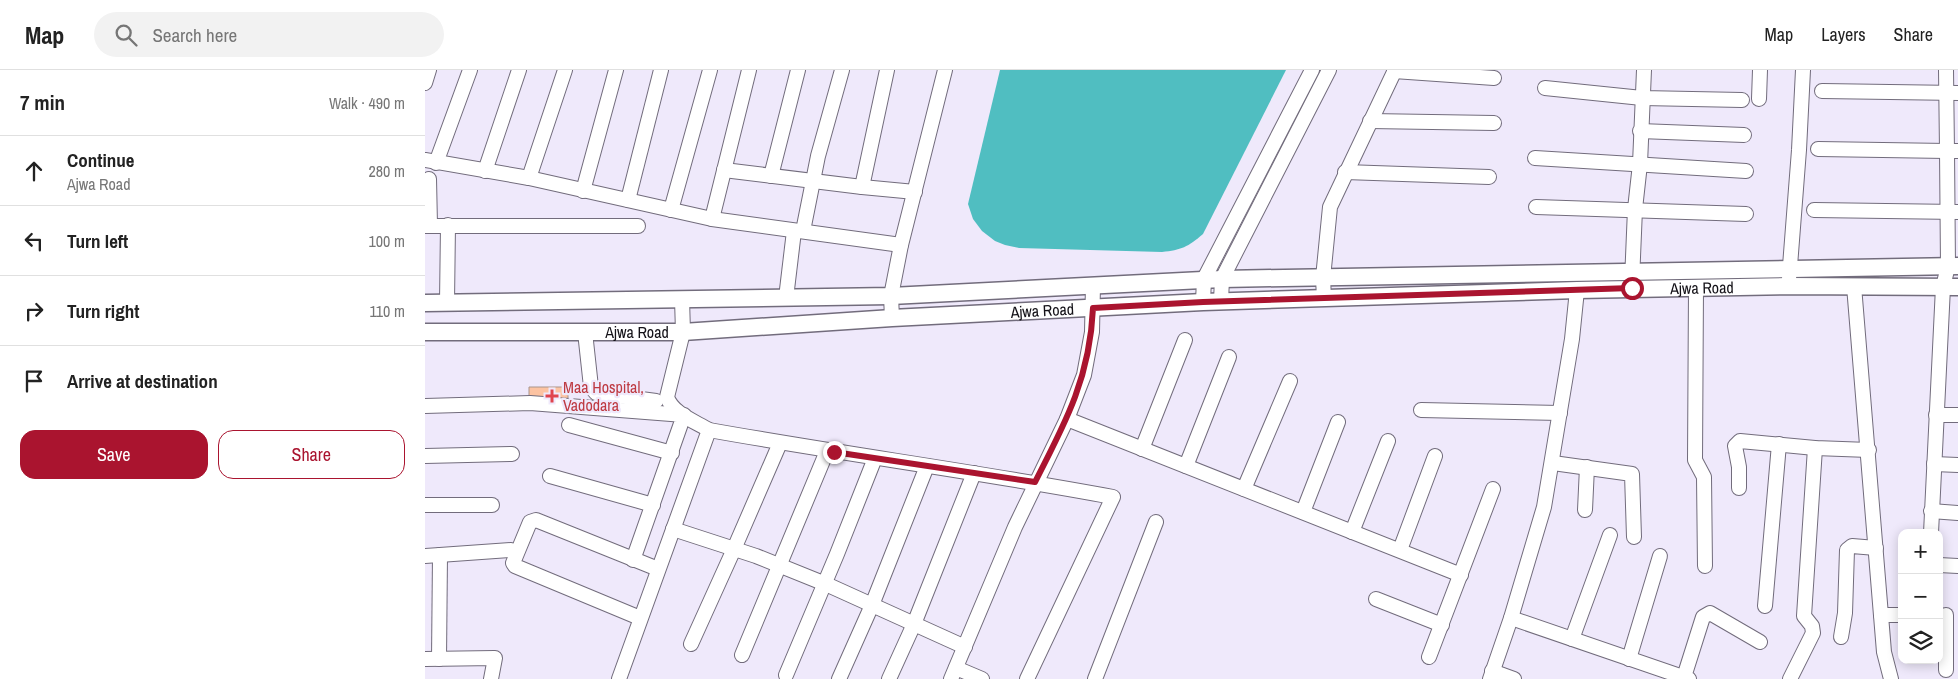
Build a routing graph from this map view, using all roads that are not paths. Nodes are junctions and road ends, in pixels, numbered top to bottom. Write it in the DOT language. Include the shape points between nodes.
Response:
graph roads {
  1 [pos="429,70"];
  2 [pos="470,70"];
  3 [pos="519,70"];
  4 [pos="565,70"];
  5 [pos="616,70"];
  6 [pos="661,70"];
  7 [pos="710,70"];
  8 [pos="749,70"];
  9 [pos="798,70"];
  10 [pos="842,70"];
  11 [pos="887,70"];
  12 [pos="945,70"];
  13 [pos="1312,70"];
  14 [pos="1329,70"];
  15 [pos="1644,70"];
  16 [pos="1760,70"];
  17 [pos="1803,70"];
  18 [pos="1946,70"];
  19 [pos="1394,71"];
  20 [pos="1494,78"];
  21 [pos="425,83"];
  22 [pos="1545,88"];
  23 [pos="1822,91"];
  24 [pos="1952,93"];
  25 [pos="1642,98"];
  26 [pos="1759,99"];
  27 [pos="1742,100"];
  28 [pos="1370,121"];
  29 [pos="1494,123"];
  30 [pos="1640,131"];
  31 [pos="1744,135"];
  32 [pos="1818,149"];
  33 [pos="1953,151"];
  34 [pos="1535,158"];
  35 [pos="431,162"];
  36 [pos="1640,164"];
  37 [pos="724,170"];
  38 [pos="485,171"];
  39 [pos="1746,171"];
  40 [pos="1345,172"];
  41 [pos="771,176"];
  42 [pos="1489,176"];
  43 [pos="529,178"];
  44 [pos="429,179"];
  45 [pos="813,182"];
  46 [pos="862,187"];
  47 [pos="583,191"];
  48 [pos="915,192"];
  49 [pos="628,200"];
  50 [pos="1536,207"];
  51 [pos="1635,209"];
  52 [pos="671,210"];
  53 [pos="1814,210"];
  54 [pos="1952,212"];
  55 [pos="1746,214"];
  56 [pos="713,219"];
  57 [pos="428,225"];
  58 [pos="448,225"];
  59 [pos="638,226"];
  60 [pos="799,231"];
  61 [pos="901,245"];
  62 [pos="1953,266"];
  63 [pos="1789,269"];
  64 [pos="1323,278"];
  65 [pos="1204,279"];
  66 [pos="1223,279"];
  67 [pos="1633,280"];
  68 [pos="1093,285"];
  69 [pos="1788,286"];
  70 [pos="1854,286"];
  71 [pos="1951,287"];
  72 [pos="1696,288"];
  73 [pos="1577,290"];
  74 [pos="891,296"];
  75 [pos="786,298"];
  76 [pos="1324,298"];
  77 [pos="682,300"];
  78 [pos="1221,301"];
  79 [pos="447,302"];
  80 [pos="1203,302"];
  81 [pos="425,303"];
  82 [pos="1093,308"];
  83 [pos="893,318"];
  84 [pos="425,332"];
  85 [pos="585,332"];
  86 [pos="683,332"];
  87 [pos="1185,340"];
  88 [pos="1229,357"];
  89 [pos="1290,381"];
  90 [pos="656,401"];
  91 [pos="425,406"];
  92 [pos="1421,410"];
  93 [pos="1560,413"];
  94 [pos="684,415"];
  95 [pos="1936,415"];
  96 [pos="1958,415"];
  97 [pos="1067,419"];
  98 [pos="1338,422"];
  99 [pos="569,425"];
  100 [pos="709,430"];
  101 [pos="1388,441"];
  102 [pos="780,443"];
  103 [pos="1779,444"];
  104 [pos="1815,448"];
  105 [pos="1142,449"];
  106 [pos="1869,450"];
  107 [pos="827,451"];
  108 [pos="672,453"];
  109 [pos="512,454"];
  110 [pos="425,456"];
  111 [pos="1435,456"];
  112 [pos="875,458"];
  113 [pos="1553,463"];
  114 [pos="1934,464"];
  115 [pos="1958,465"];
  116 [pos="927,466"];
  117 [pos="1186,466"];
  118 [pos="1587,467"];
  119 [pos="974,473"];
  120 [pos="550,476"];
  121 [pos="1035,482"];
  122 [pos="1739,488"];
  123 [pos="1244,489"];
  124 [pos="1493,489"];
  125 [pos="425,505"];
  126 [pos="492,505"];
  127 [pos="653,505"];
  128 [pos="1585,510"];
  129 [pos="1931,511"];
  130 [pos="1303,512"];
  131 [pos="1958,513"];
  132 [pos="1156,522"];
  133 [pos="673,529"];
  134 [pos="1931,529"];
  135 [pos="1352,532"];
  136 [pos="1610,536"];
  137 [pos="1634,538"];
  138 [pos="1876,548"];
  139 [pos="735,549"];
  140 [pos="511,550"];
  141 [pos="1399,550"];
  142 [pos="441,555"];
  143 [pos="425,556"];
  144 [pos="1660,556"];
  145 [pos="633,560"];
  146 [pos="778,565"];
  147 [pos="1943,565"];
  148 [pos="1705,566"];
  149 [pos="1958,566"];
  150 [pos="658,569"];
  151 [pos="1461,575"];
  152 [pos="824,584"];
  153 [pos="1376,599"];
  154 [pos="872,605"];
  155 [pos="1765,606"];
  156 [pos="432,610"];
  157 [pos="1881,615"];
  158 [pos="1898,615"];
  159 [pos="1948,615"];
  160 [pos="640,618"];
  161 [pos="1511,618"];
  162 [pos="914,624"];
  163 [pos="1442,625"];
  164 [pos="1841,637"];
  165 [pos="1572,639"];
  166 [pos="1760,642"];
  167 [pos="691,644"];
  168 [pos="965,647"];
  169 [pos="742,654"];
  170 [pos="1429,657"];
  171 [pos="425,659"];
  172 [pos="439,659"];
  173 [pos="1629,659"];
  174 [pos="1946,670"];
  175 [pos="954,673"];
  176 [pos="786,675"];
  177 [pos="1491,675"];
  178 [pos="1686,678"];
  179 [pos="491,679"];
  180 [pos="619,679"];
  181 [pos="839,679"];
  182 [pos="889,679"];
  183 [pos="982,679"];
  184 [pos="1027,679"];
  185 [pos="1095,679"];
  186 [pos="1514,679"];
  187 [pos="1790,679"];
  188 [pos="1891,679"];
  1 -- 21 [label="street"];
  2 -- 35 [label="street"];
  3 -- 38 [label="street"];
  4 -- 43 [label="street"];
  5 -- 47 [label="street"];
  6 -- 49 [label="street"];
  7 -- 52 [label="street"];
  8 -- 37 [label="street"];
  9 -- 41 [label="street"];
  10 -- 45 [label="street"];
  11 -- 46 [label="street"];
  12 -- 48 [label="street"];
  13 -- 65 [label="street"];
  14 -- 66 [label="street"];
  15 -- 25 [label="street"];
  16 -- 26 [label="street"];
  17 -- 63 [label="street"];
  18 -- 24 [label="street"];
  19 -- 20 [label="street"];
  19 -- 28 [label="street"];
  22 -- 25 [label="street"];
  23 -- 24 [label="street"];
  24 -- 33 [label="street"];
  25 -- 27 [label="street"];
  25 -- 30 [label="street"];
  28 -- 29 [label="street"];
  28 -- 40 [label="street"];
  30 -- 31 [label="street"];
  30 -- 36 [label="street"];
  32 -- 33 [label="street"];
  33 -- 54 [label="street"];
  34 -- 36 [label="street"];
  35 -- 38 [label="street"];
  36 -- 39 [label="street"];
  36 -- 51 [label="street"];
  37 -- 41 [label="street"];
  37 -- 56 [label="street"];
  38 -- 43 [label="street"];
  40 -- 42 [label="street"];
  40 -- 64 [label="street" via="1330,207"];
  41 -- 45 [label="street"];
  43 -- 47 [label="street"];
  44 -- 57 [label="street"];
  45 -- 46 [label="street"];
  45 -- 60 [label="street"];
  46 -- 48 [label="street"];
  47 -- 49 [label="street"];
  48 -- 61 [label="street"];
  49 -- 52 [label="street"];
  50 -- 51 [label="street"];
  51 -- 55 [label="street"];
  51 -- 67 [label="street"];
  52 -- 56 [label="street"];
  53 -- 54 [label="street"];
  54 -- 62 [label="street"];
  56 -- 60 [label="street"];
  57 -- 58 [label="street"];
  58 -- 59 [label="street"];
  58 -- 79 [label="street"];
  60 -- 61 [label="street"];
  60 -- 75 [label="street"];
  61 -- 74 [label="street"];
  62 -- 63 [label="main road, Ajwa Road"];
  62 -- 71 [label="street"];
  63 -- 67 [label="main road, Ajwa Road"];
  63 -- 69 [label="street"];
  64 -- 66 [label="main road, Ajwa Road"];
  64 -- 67 [label="main road, Ajwa Road"];
  64 -- 76 [label="street"];
  65 -- 66 [label="main road, Ajwa Road"];
  65 -- 68 [label="main road, Ajwa Road"];
  65 -- 80 [label="street"];
  66 -- 78 [label="street"];
  67 -- 72 [label="main road, Ajwa Road"];
  67 -- 73 [label="main road, Ajwa Road"];
  68 -- 74 [label="main road, Ajwa Road"];
  68 -- 82 [label="street"];
  69 -- 70 [label="main road, Ajwa Road"];
  69 -- 72 [label="main road, Ajwa Road"];
  70 -- 71 [label="main road, Ajwa Road"];
  70 -- 106 [label="street"];
  71 -- 95 [label="street"];
  72 -- 148 [label="street" via="1695,460 1704,477"];
  73 -- 76 [label="main road, Ajwa Road"];
  73 -- 93 [label="street"];
  74 -- 75 [label="main road, Ajwa Road"];
  74 -- 83 [label="street"];
  75 -- 77 [label="main road, Ajwa Road"];
  76 -- 78 [label="main road, Ajwa Road"];
  77 -- 79 [label="main road, Ajwa Road"];
  77 -- 86 [label="street"];
  78 -- 80 [label="main road, Ajwa Road"];
  79 -- 81 [label="main road, Ajwa Road"];
  80 -- 82 [label="main road, Ajwa Road"];
  82 -- 83 [label="main road, Ajwa Road"];
  82 -- 97 [label="street" via="1084,375"];
  83 -- 86 [label="main road, Ajwa Road"];
  84 -- 85 [label="main road, Ajwa Road"];
  85 -- 86 [label="main road, Ajwa Road"];
  85 -- 90 [label="street" via="591,387 596,393"];
  86 -- 94 [label="street" via="667,396 669,404"];
  87 -- 105 [label="street"];
  88 -- 117 [label="street"];
  89 -- 123 [label="street"];
  91 -- 94 [label="street" via="530,403"];
  92 -- 93 [label="street"];
  93 -- 113 [label="street"];
  94 -- 100 [label="street"];
  94 -- 108 [label="street"];
  95 -- 96 [label="street"];
  95 -- 114 [label="street"];
  97 -- 105 [label="street"];
  97 -- 121 [label="street"];
  98 -- 130 [label="street"];
  99 -- 108 [label="street"];
  100 -- 102 [label="street"];
  100 -- 133 [label="street"];
  101 -- 135 [label="street"];
  102 -- 107 [label="street"];
  102 -- 139 [label="street"];
  103 -- 104 [label="street"];
  103 -- 122 [label="street" via="1737,442"];
  103 -- 155 [label="street"];
  104 -- 106 [label="street"];
  104 -- 187 [label="street" via="1804,616 1813,633"];
  105 -- 117 [label="street"];
  106 -- 138 [label="street"];
  107 -- 112 [label="street"];
  107 -- 146 [label="street"];
  108 -- 127 [label="street"];
  109 -- 110 [label="street"];
  111 -- 141 [label="street"];
  112 -- 116 [label="street"];
  112 -- 152 [label="street"];
  113 -- 118 [label="street"];
  113 -- 161 [label="street" via="1544,507"];
  114 -- 115 [label="street"];
  114 -- 129 [label="street"];
  116 -- 119 [label="street"];
  116 -- 154 [label="street"];
  117 -- 123 [label="street"];
  118 -- 128 [label="street"];
  118 -- 137 [label="street" via="1632,474"];
  119 -- 121 [label="street"];
  119 -- 162 [label="street"];
  120 -- 127 [label="street"];
  121 -- 168 [label="street"];
  121 -- 184 [label="street" via="1113,497"];
  123 -- 130 [label="street"];
  124 -- 151 [label="street"];
  125 -- 126 [label="street"];
  127 -- 145 [label="street"];
  129 -- 131 [label="street"];
  129 -- 134 [label="street"];
  130 -- 135 [label="street"];
  132 -- 185 [label="street"];
  133 -- 139 [label="street"];
  133 -- 150 [label="street"];
  135 -- 141 [label="street"];
  136 -- 165 [label="street"];
  138 -- 157 [label="street"];
  138 -- 164 [label="street" via="1852,546 1847,550"];
  139 -- 146 [label="street"];
  139 -- 167 [label="street"];
  140 -- 142 [label="street"];
  141 -- 151 [label="street"];
  142 -- 143 [label="street"];
  142 -- 156 [label="street"];
  144 -- 173 [label="street"];
  145 -- 150 [label="street"];
  145 -- 160 [label="street" via="536,520 530,522 513,563"];
  146 -- 152 [label="street"];
  146 -- 169 [label="street"];
  147 -- 149 [label="street"];
  150 -- 160 [label="street"];
  151 -- 163 [label="street"];
  152 -- 154 [label="street"];
  152 -- 176 [label="street"];
  153 -- 163 [label="street"];
  154 -- 162 [label="street"];
  154 -- 181 [label="street"];
  156 -- 172 [label="street"];
  157 -- 158 [label="street"];
  157 -- 188 [label="street" via="1884,652"];
  159 -- 174 [label="street"];
  160 -- 180 [label="street"];
  161 -- 165 [label="street"];
  161 -- 177 [label="street"];
  162 -- 168 [label="street"];
  162 -- 182 [label="street"];
  163 -- 170 [label="street"];
  165 -- 173 [label="street"];
  166 -- 178 [label="street" via="1710,613 1706,614"];
  168 -- 175 [label="street"];
  171 -- 172 [label="street"];
  172 -- 179 [label="street" via="495,658"];
  173 -- 178 [label="street"];
  175 -- 183 [label="street"];
  177 -- 186 [label="street"];
}
